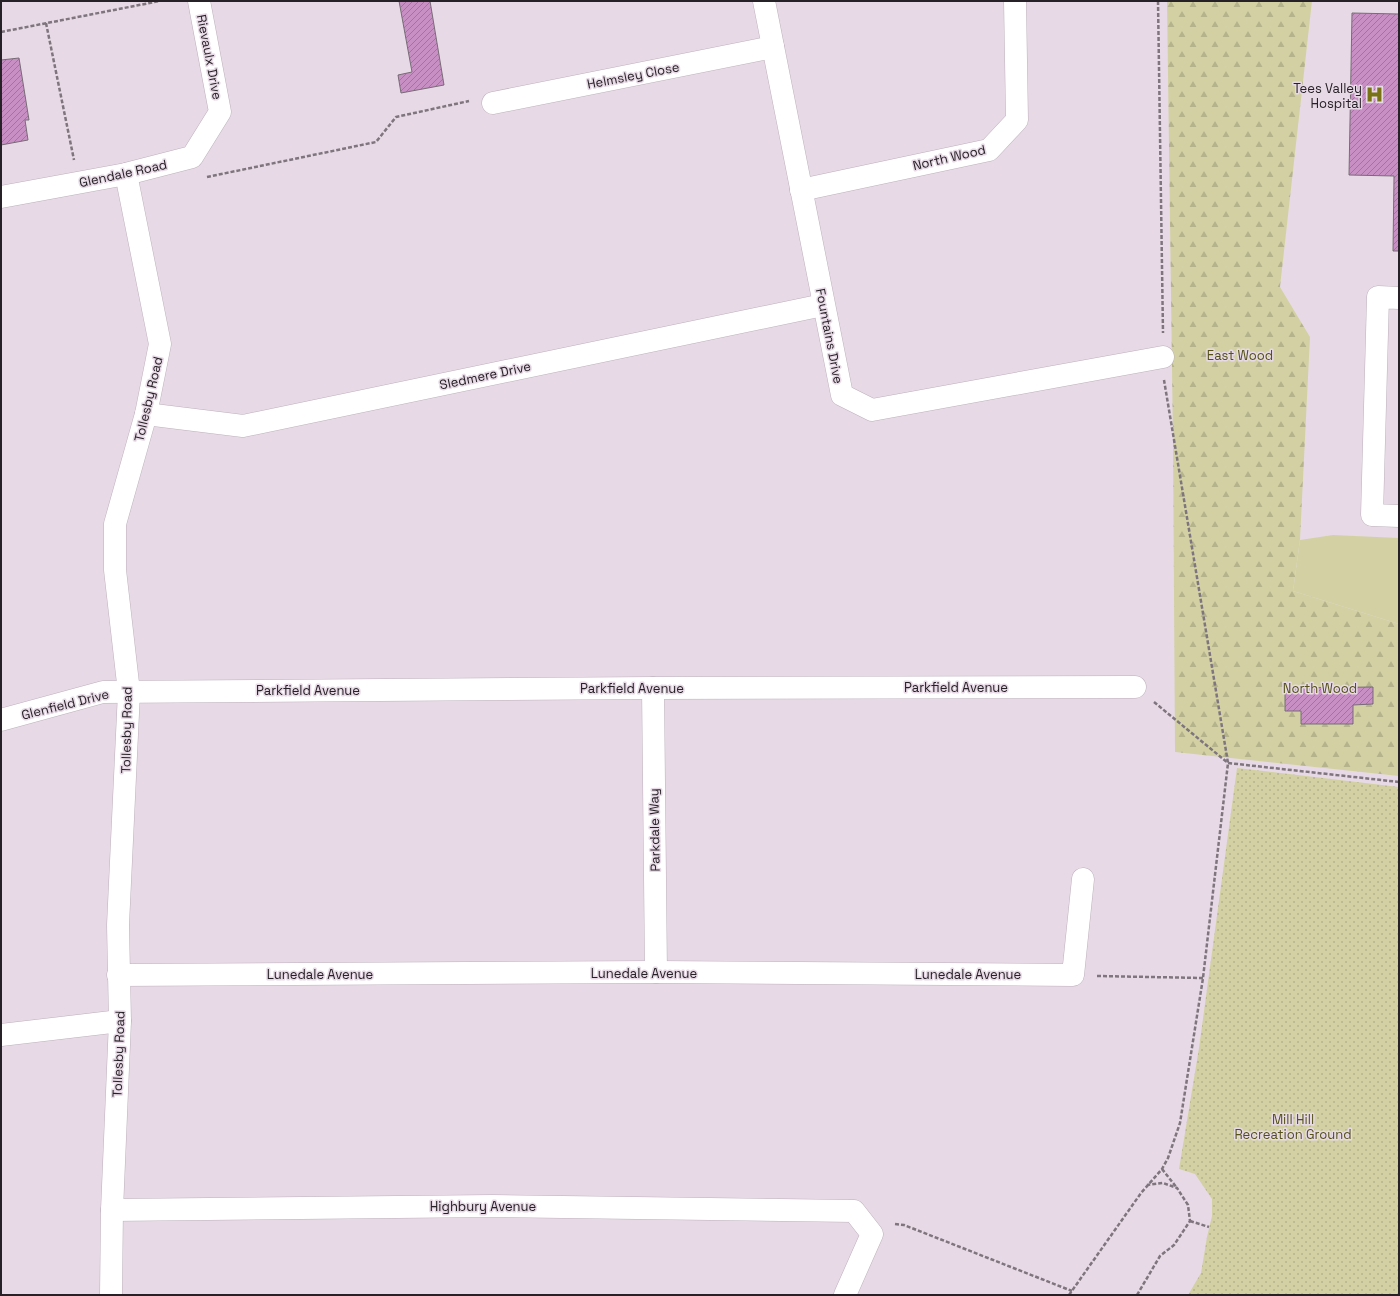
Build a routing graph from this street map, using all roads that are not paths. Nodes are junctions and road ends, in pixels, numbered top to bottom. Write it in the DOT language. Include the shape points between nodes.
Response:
graph roads {
  1 [pos="199,1"];
  2 [pos="764,1"];
  3 [pos="1015,1"];
  4 [pos="773,47"];
  5 [pos="493,103"];
  6 [pos="192,157"];
  7 [pos="126,174"];
  8 [pos="801,190"];
  9 [pos="1,197"];
  10 [pos="1399,298"];
  11 [pos="823,304"];
  12 [pos="1163,358"];
  13 [pos="146,414"];
  14 [pos="1399,516"];
  15 [pos="1135,687"];
  16 [pos="653,688"];
  17 [pos="129,692"];
  18 [pos="1,720"];
  19 [pos="1083,879"];
  20 [pos="656,972"];
  21 [pos="118,975"];
  22 [pos="120,1021"];
  23 [pos="1,1035"];
  24 [pos="112,1210"];
  25 [pos="111,1295"];
  26 [pos="845,1295"];
  1 -- 6 [label="street, Rievaulx Drive" via="220,112"];
  2 -- 4 [label="street, Fountains Drive"];
  3 -- 8 [label="street, North Wood" via="1017,120 989,150"];
  4 -- 5 [label="street, Helmsley Close"];
  4 -- 8 [label="street, Fountains Drive"];
  6 -- 7 [label="street, Glendale Road"];
  7 -- 9 [label="street, Glendale Road"];
  7 -- 13 [label="street, Tollesby Road" via="160,344"];
  8 -- 11 [label="street, Fountains Drive"];
  10 -- 14 [label="street" via="1378,297 1372,515"];
  11 -- 12 [label="street, Fountains Drive" via="842,395 872,410"];
  11 -- 13 [label="street, Sledmere Drive" via="244,426"];
  13 -- 17 [label="street, Tollesby Road" via="115,524 115,570"];
  15 -- 16 [label="street, Parkfield Avenue"];
  16 -- 17 [label="street, Parkfield Avenue"];
  16 -- 20 [label="street, Parkdale Way"];
  17 -- 18 [label="street, Glenfield Drive" via="103,692"];
  17 -- 21 [label="street, Tollesby Road"];
  19 -- 20 [label="street, Lunedale Avenue" via="1073,975"];
  20 -- 21 [label="street, Lunedale Avenue"];
  21 -- 22 [label="street, Tollesby Road"];
  22 -- 23 [label="street"];
  22 -- 24 [label="street, Tollesby Road"];
  24 -- 25 [label="street, Tollesby Road"];
  24 -- 26 [label="street, Highbury Avenue" via="492,1206 854,1211 872,1234"];
}
